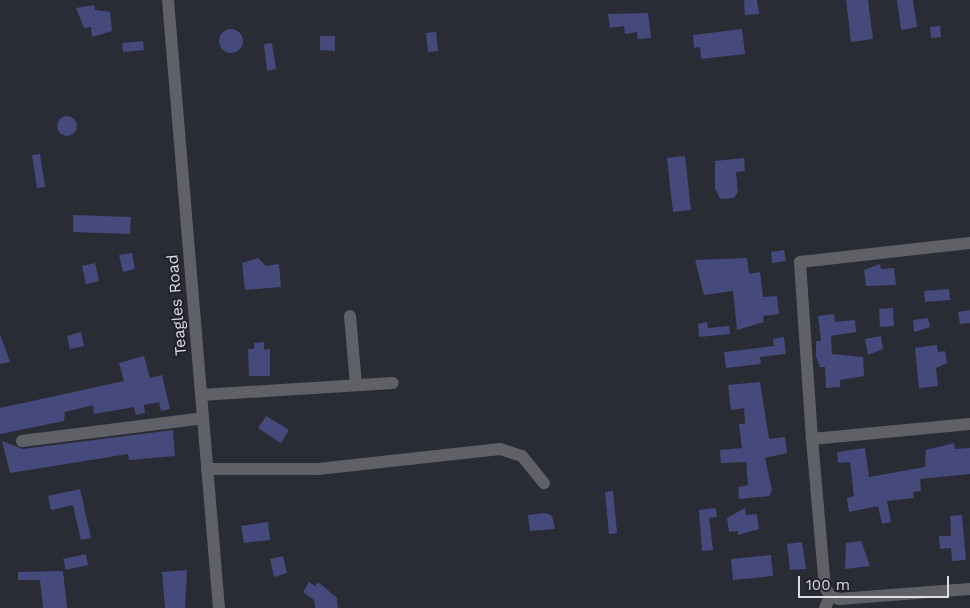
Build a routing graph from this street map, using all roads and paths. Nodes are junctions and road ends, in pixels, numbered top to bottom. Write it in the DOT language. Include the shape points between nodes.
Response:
graph roads {
  1 [pos="168,0"];
  2 [pos="970,244"];
  3 [pos="350,316"];
  4 [pos="393,383"];
  5 [pos="356,385"];
  6 [pos="201,395"];
  7 [pos="203,418"];
  8 [pos="970,424"];
  9 [pos="812,438"];
  10 [pos="22,441"];
  11 [pos="207,469"];
  12 [pos="544,483"];
  13 [pos="970,589"];
  14 [pos="830,596"];
  15 [pos="219,608"];
  16 [pos="824,608"];
  1 -- 6 [label="street, Teagles Road"];
  2 -- 9 [label="street" via="800,262"];
  3 -- 5 [label="street"];
  4 -- 5 [label="street"];
  5 -- 6 [label="street"];
  6 -- 7 [label="street, Teagles Road"];
  7 -- 10 [label="street"];
  7 -- 11 [label="street, Teagles Road"];
  8 -- 9 [label="street"];
  9 -- 14 [label="street" via="825,587"];
  11 -- 12 [label="street" via="318,470 500,449 522,456"];
  11 -- 15 [label="street, Teagles Road"];
  13 -- 14 [label="street" via="840,599"];
  14 -- 16 [label="street"];
}
